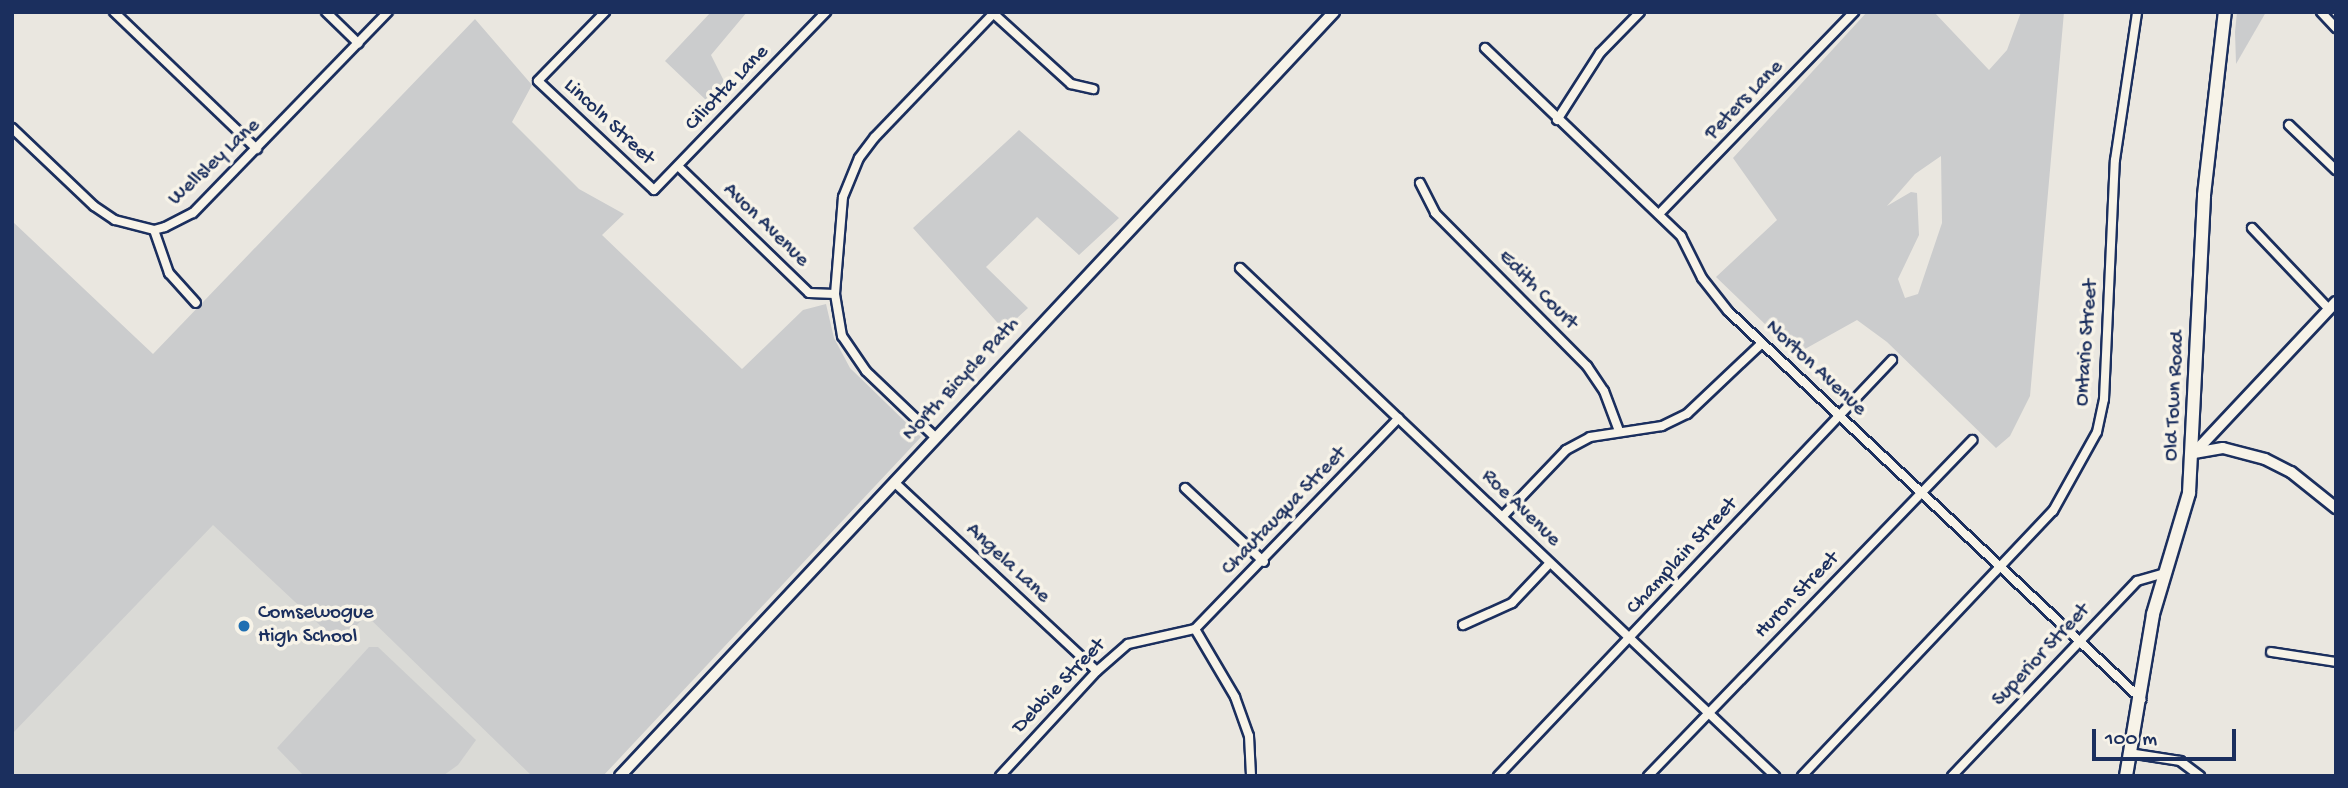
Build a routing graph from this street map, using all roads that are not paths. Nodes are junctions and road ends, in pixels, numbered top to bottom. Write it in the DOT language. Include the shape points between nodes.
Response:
graph roads {
  1 [pos="114,12"];
  2 [pos="326,12"];
  3 [pos="388,12"];
  4 [pos="605,12"];
  5 [pos="826,12"];
  6 [pos="1334,12"];
  7 [pos="1640,12"];
  8 [pos="1854,12"];
  9 [pos="2137,12"];
  10 [pos="2225,12"];
  11 [pos="2321,12"];
  12 [pos="994,13"];
  13 [pos="2336,28"];
  14 [pos="358,43"];
  15 [pos="1485,48"];
  16 [pos="1093,89"];
  17 [pos="1558,120"];
  18 [pos="2289,125"];
  19 [pos="12,128"];
  20 [pos="257,149"];
  21 [pos="678,166"];
  22 [pos="2336,170"];
  23 [pos="1420,183"];
  24 [pos="654,190"];
  25 [pos="1659,214"];
  26 [pos="2252,228"];
  27 [pos="155,230"];
  28 [pos="1240,268"];
  29 [pos="835,294"];
  30 [pos="196,303"];
  31 [pos="2332,306"];
  32 [pos="1762,343"];
  33 [pos="1892,360"];
  34 [pos="1840,415"];
  35 [pos="1399,418"];
  36 [pos="1619,431"];
  37 [pos="934,436"];
  38 [pos="1972,440"];
  39 [pos="2194,453"];
  40 [pos="894,482"];
  41 [pos="1185,488"];
  42 [pos="1921,494"];
  43 [pos="2336,508"];
  44 [pos="1503,516"];
  45 [pos="1264,562"];
  46 [pos="1550,563"];
  47 [pos="2000,569"];
  48 [pos="2165,573"];
  49 [pos="1463,625"];
  50 [pos="1195,629"];
  51 [pos="1631,639"];
  52 [pos="2078,644"];
  53 [pos="2271,652"];
  54 [pos="2336,662"];
  55 [pos="1097,671"];
  56 [pos="2141,699"];
  57 [pos="1708,713"];
  58 [pos="2129,753"];
  59 [pos="620,776"];
  60 [pos="1000,776"];
  61 [pos="1251,776"];
  62 [pos="1498,776"];
  63 [pos="1648,776"];
  64 [pos="1775,776"];
  65 [pos="1802,776"];
  66 [pos="1952,776"];
  67 [pos="2126,776"];
  68 [pos="2200,776"];
  1 -- 20 [label="street"];
  2 -- 14 [label="street"];
  3 -- 14 [label="street, Wellsley Lane"];
  4 -- 24 [label="street, Lincoln Street" via="538,81"];
  5 -- 21 [label="street, Ciliotta Lane"];
  6 -- 37 [label="street, North Bicycle Path"];
  7 -- 17 [label="street" via="1600,53"];
  8 -- 25 [label="street, Peters Lane"];
  9 -- 47 [label="street, Ontario Street" via="2115,160 2104,399 2097,432 2053,511"];
  10 -- 39 [label="main road, Old Town Road" via="2204,195"];
  11 -- 13 [label="street"];
  12 -- 16 [label="street" via="1070,84"];
  12 -- 29 [label="street" via="859,158 843,197"];
  14 -- 20 [label="street, Wellsley Lane"];
  15 -- 17 [label="street, Norton Avenue"];
  17 -- 25 [label="street, Norton Avenue"];
  18 -- 22 [label="street"];
  19 -- 27 [label="street, Wellsley Lane" via="94,206 115,220"];
  20 -- 27 [label="street, Wellsley Lane" via="193,213"];
  21 -- 24 [label="street, Ciliotta Lane"];
  21 -- 29 [label="street, Avon Avenue" via="809,293"];
  23 -- 36 [label="street, Edith Court" via="1435,213 1587,366 1604,391"];
  25 -- 32 [label="street, Norton Avenue" via="1690,248 1712,293"];
  26 -- 31 [label="street"];
  27 -- 30 [label="street" via="169,274"];
  28 -- 35 [label="street, Roe Avenue"];
  29 -- 37 [label="street" via="842,336 853,355"];
  31 -- 39 [label="street"];
  32 -- 34 [label="street, Norton Avenue"];
  32 -- 36 [label="street" via="1687,414 1662,426"];
  33 -- 34 [label="street, Champlain Street"];
  34 -- 42 [label="street, Norton Avenue"];
  34 -- 51 [label="street, Champlain Street"];
  35 -- 44 [label="street, Roe Avenue"];
  35 -- 45 [label="street, Chautauqua Street"];
  36 -- 44 [label="street" via="1566,450"];
  37 -- 40 [label="street, North Bicycle Path"];
  38 -- 42 [label="street, Huron Street"];
  39 -- 43 [label="street" via="2223,448 2265,459 2291,472"];
  39 -- 48 [label="main road, Old Town Road" via="2189,493"];
  40 -- 55 [label="street, Angela Lane"];
  40 -- 59 [label="street, North Bicycle Path"];
  41 -- 45 [label="street"];
  42 -- 47 [label="street, Norton Avenue"];
  42 -- 57 [label="street, Huron Street"];
  44 -- 46 [label="street, Roe Avenue"];
  45 -- 50 [label="street, Chautauqua Street"];
  46 -- 49 [label="street" via="1512,603"];
  46 -- 51 [label="street, Roe Avenue"];
  47 -- 52 [label="street, Norton Avenue"];
  47 -- 65 [label="street, Ontario Street"];
  48 -- 52 [label="street, Superior Street" via="2137,581"];
  48 -- 56 [label="main road, Old Town Road" via="2153,614"];
  50 -- 55 [label="street, Debbie Street" via="1128,644"];
  50 -- 61 [label="street" via="1235,697 1249,736"];
  51 -- 57 [label="street, Roe Avenue"];
  51 -- 62 [label="street, Champlain Street"];
  52 -- 56 [label="street, Norton Avenue"];
  52 -- 66 [label="street, Superior Street"];
  53 -- 54 [label="street"];
  55 -- 60 [label="street, Debbie Street"];
  56 -- 58 [label="main road, Old Town Road"];
  57 -- 63 [label="street, Huron Street"];
  57 -- 64 [label="street, Roe Avenue"];
  58 -- 67 [label="main road, Old Town Road"];
  58 -- 68 [label="street" via="2180,761"];
}
